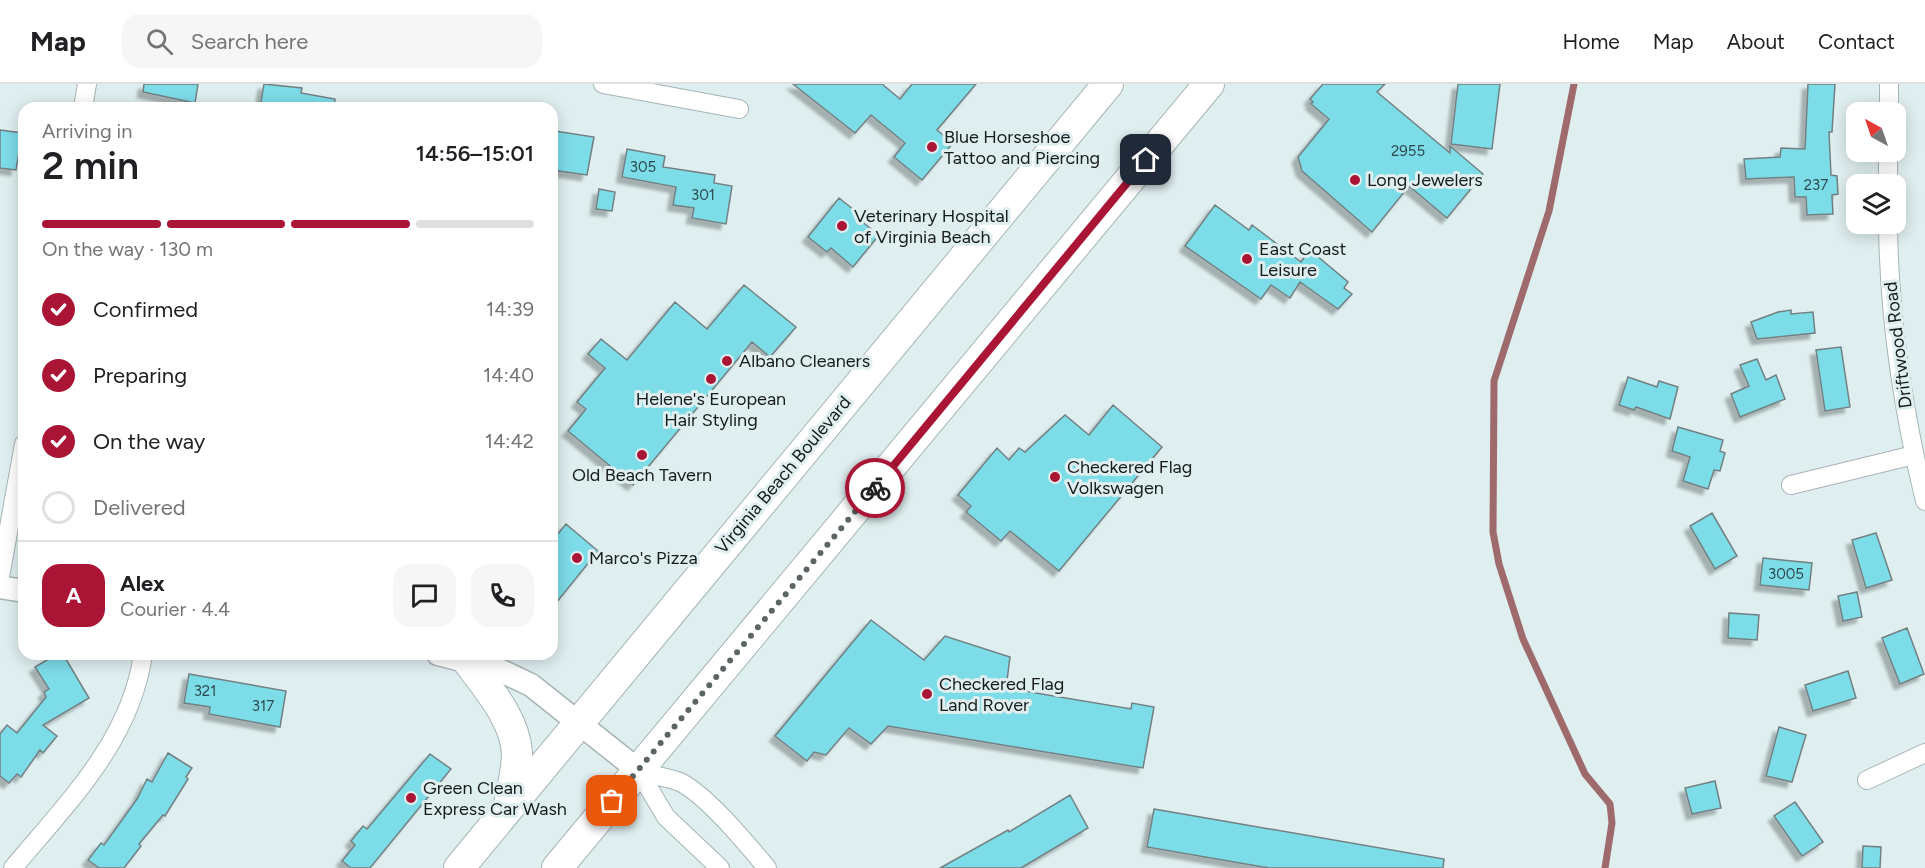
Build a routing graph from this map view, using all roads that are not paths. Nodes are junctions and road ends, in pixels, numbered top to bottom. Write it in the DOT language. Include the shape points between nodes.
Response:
graph roads {
  1 [pos="87,84"];
  2 [pos="603,84"];
  3 [pos="1108,84"];
  4 [pos="1209,84"];
  5 [pos="1889,84"];
  6 [pos="84,102"];
  7 [pos="1889,102"];
  8 [pos="739,109"];
  9 [pos="1888,234"];
  10 [pos="1914,455"];
  11 [pos="18,477"];
  12 [pos="1791,485"];
  13 [pos="1925,501"];
  14 [pos="0,577"];
  15 [pos="0,587"];
  16 [pos="18,590"];
  17 [pos="142,660"];
  18 [pos="467,660"];
  19 [pos="580,722"];
  20 [pos="1925,753"];
  21 [pos="638,770"];
  22 [pos="1867,780"];
  23 [pos="508,809"];
  24 [pos="13,868"];
  25 [pos="459,868"];
  26 [pos="557,868"];
  27 [pos="720,868"];
  28 [pos="767,868"];
  1 -- 6 [label="street"];
  2 -- 8 [label="street"];
  3 -- 19 [label="main road, Virginia Beach Boulevard"];
  4 -- 21 [label="main road"];
  5 -- 7 [label="street"];
  9 -- 10 [label="street, Driftwood Road" via="1889,271"];
  10 -- 12 [label="street"];
  10 -- 13 [label="street, Driftwood Road"];
  11 -- 14 [label="street"];
  15 -- 16 [label="street"];
  17 -- 24 [label="street" via="120,729 93,772"];
  18 -- 19 [label="street" via="514,676"];
  18 -- 23 [label="main road" via="493,696 514,738 516,761"];
  19 -- 21 [label="street"];
  19 -- 23 [label="main road, Virginia Beach Boulevard"];
  20 -- 22 [label="street"];
  21 -- 26 [label="main road"];
  21 -- 27 [label="street" via="666,817"];
  21 -- 28 [label="street" via="673,779 689,788 734,829"];
  23 -- 25 [label="main road, Virginia Beach Boulevard"];
}
